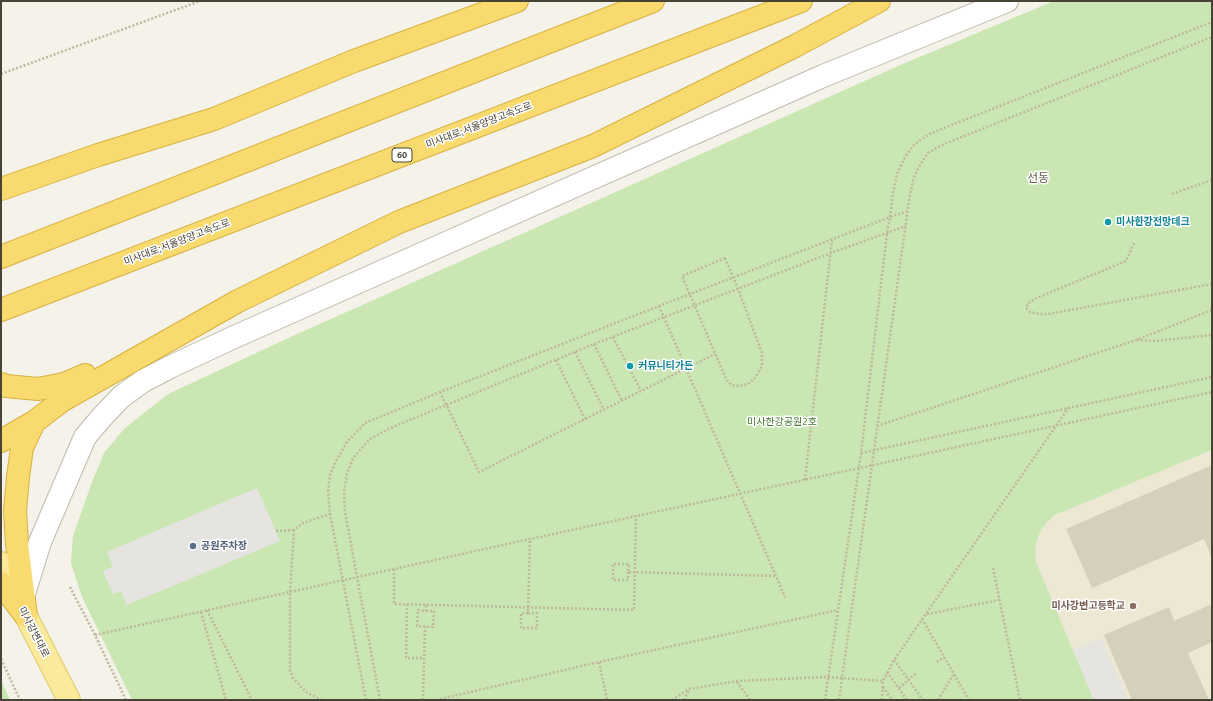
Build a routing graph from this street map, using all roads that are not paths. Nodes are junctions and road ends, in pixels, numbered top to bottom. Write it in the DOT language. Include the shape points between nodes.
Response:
graph roads {
  1 [pos="517,1"];
  2 [pos="653,1"];
  3 [pos="801,1"];
  4 [pos="879,1"];
  5 [pos="1007,1"];
  6 [pos="98,155"];
  7 [pos="1,189"];
  8 [pos="1,201"];
  9 [pos="1,257"];
  10 [pos="238,301"];
  11 [pos="2,309"];
  12 [pos="1,384"];
  13 [pos="34,422"];
  14 [pos="1,441"];
  15 [pos="1,563"];
  16 [pos="1,583"];
  17 [pos="25,606"];
  18 [pos="69,700"];
  1 -- 6 [label="highway" via="354,61 214,119"];
  2 -- 9 [label="highway"];
  3 -- 11 [label="highway, 미사대로;서울양양고속도로 / 60"];
  4 -- 10 [label="highway" via="795,46 593,146 400,222"];
  5 -- 17 [label="street" via="822,76 232,338 143,381 121,397 85,437 40,542"];
  6 -- 7 [label="highway"];
  6 -- 8 [label="highway"];
  10 -- 12 [label="highway" via="64,384 38,389"];
  10 -- 13 [label="highway" via="63,400"];
  13 -- 14 [label="highway"];
  13 -- 17 [label="highway" via="22,448 15,511"];
  15 -- 17 [label="main road, 미사강변대로"];
  16 -- 17 [label="highway"];
  17 -- 18 [label="main road, 미사강변대로"];
}
